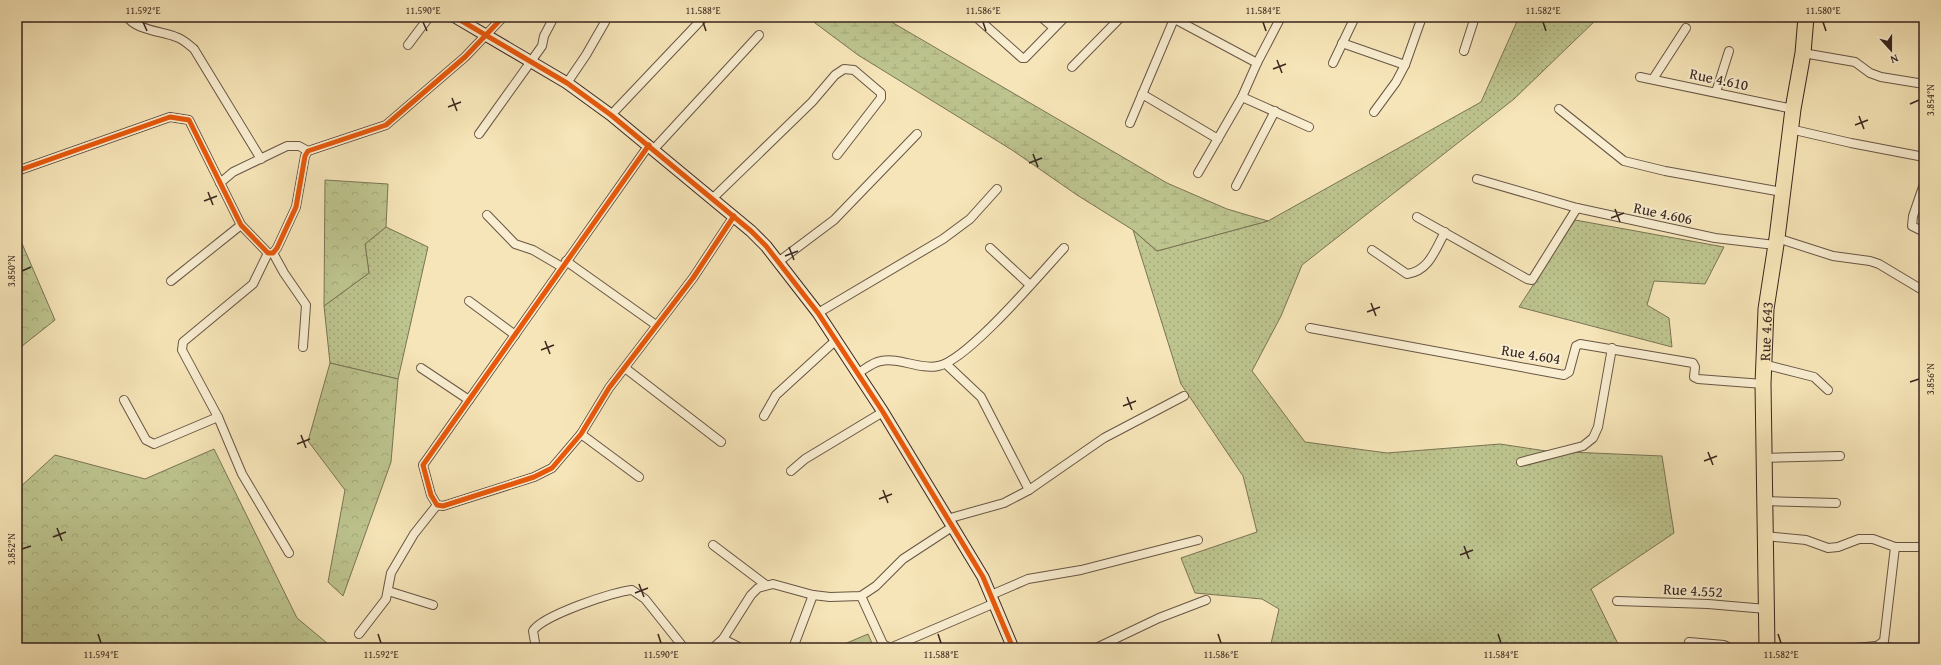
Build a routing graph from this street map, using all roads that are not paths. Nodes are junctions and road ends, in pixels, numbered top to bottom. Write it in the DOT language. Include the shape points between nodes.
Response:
graph roads {
  1 [pos="128,17"];
  2 [pos="429,17"];
  3 [pos="455,17"];
  4 [pos="503,17"];
  5 [pos="554,17"];
  6 [pos="704,17"];
  7 [pos="976,17"];
  8 [pos="1041,17"];
  9 [pos="1065,17"];
  10 [pos="1121,17"];
  11 [pos="1281,17"];
  12 [pos="1355,17"];
  13 [pos="1422,17"];
  14 [pos="1475,17"];
  15 [pos="1806,17"];
  16 [pos="1172,18"];
  17 [pos="605,22"];
  18 [pos="1054,28"];
  19 [pos="1686,28"];
  20 [pos="759,35"];
  21 [pos="484,36"];
  22 [pos="1342,43"];
  23 [pos="408,46"];
  24 [pos="1464,51"];
  25 [pos="1729,51"];
  26 [pos="1803,53"];
  27 [pos="529,62"];
  28 [pos="1256,63"];
  29 [pos="1333,63"];
  30 [pos="1405,65"];
  31 [pos="1072,67"];
  32 [pos="1640,77"];
  33 [pos="1653,79"];
  34 [pos="567,83"];
  35 [pos="1924,84"];
  36 [pos="1716,92"];
  37 [pos="1142,94"];
  38 [pos="1242,97"];
  39 [pos="1559,109"];
  40 [pos="1792,109"];
  41 [pos="1274,111"];
  42 [pos="1374,112"];
  43 [pos="611,115"];
  44 [pos="1130,123"];
  45 [pos="1310,127"];
  46 [pos="1790,129"];
  47 [pos="479,134"];
  48 [pos="917,134"];
  49 [pos="1218,139"];
  50 [pos="651,147"];
  51 [pos="308,151"];
  52 [pos="837,155"];
  53 [pos="1924,157"];
  54 [pos="261,159"];
  55 [pos="17,170"];
  56 [pos="1198,173"];
  57 [pos="1477,179"];
  58 [pos="220,183"];
  59 [pos="1924,184"];
  60 [pos="1236,186"];
  61 [pos="997,189"];
  62 [pos="1782,192"];
  63 [pos="712,199"];
  64 [pos="1577,208"];
  65 [pos="487,214"];
  66 [pos="734,216"];
  67 [pos="1417,216"];
  68 [pos="241,225"];
  69 [pos="1446,232"];
  70 [pos="1924,232"];
  71 [pos="1776,242"];
  72 [pos="990,248"];
  73 [pos="1064,248"];
  74 [pos="1372,250"];
  75 [pos="270,253"];
  76 [pos="778,262"];
  77 [pos="564,264"];
  78 [pos="171,281"];
  79 [pos="1030,285"];
  80 [pos="1924,290"];
  81 [pos="469,301"];
  82 [pos="818,313"];
  83 [pos="656,325"];
  84 [pos="1310,328"];
  85 [pos="515,335"];
  86 [pos="835,341"];
  87 [pos="303,347"];
  88 [pos="1612,348"];
  89 [pos="946,364"];
  90 [pos="1764,364"];
  91 [pos="421,368"];
  92 [pos="625,368"];
  93 [pos="857,374"];
  94 [pos="1763,384"];
  95 [pos="1828,390"];
  96 [pos="1184,396"];
  97 [pos="124,400"];
  98 [pos="469,400"];
  99 [pos="883,412"];
  100 [pos="218,416"];
  101 [pos="764,416"];
  102 [pos="581,434"];
  103 [pos="720,442"];
  104 [pos="1840,456"];
  105 [pos="1763,458"];
  106 [pos="1521,462"];
  107 [pos="791,471"];
  108 [pos="639,477"];
  109 [pos="1029,490"];
  110 [pos="1764,501"];
  111 [pos="1836,502"];
  112 [pos="437,504"];
  113 [pos="950,523"];
  114 [pos="1765,536"];
  115 [pos="1198,540"];
  116 [pos="713,545"];
  117 [pos="1895,547"];
  118 [pos="1924,547"];
  119 [pos="289,553"];
  120 [pos="766,584"];
  121 [pos="388,591"];
  122 [pos="813,595"];
  123 [pos="861,596"];
  124 [pos="993,599"];
  125 [pos="1206,600"];
  126 [pos="1617,601"];
  127 [pos="432,605"];
  128 [pos="1766,609"];
  129 [pos="360,634"];
  130 [pos="723,639"];
  131 [pos="1689,642"];
  132 [pos="1877,646"];
  133 [pos="536,648"];
  134 [pos="684,648"];
  135 [pos="712,648"];
  136 [pos="741,648"];
  137 [pos="793,648"];
  138 [pos="890,648"];
  139 [pos="1013,648"];
  140 [pos="1096,648"];
  141 [pos="1730,648"];
  142 [pos="1767,648"];
  143 [pos="1854,648"];
  144 [pos="1893,648"];
  1 -- 54 [label="street" via="138,26 178,37 194,50"];
  2 -- 23 [label="street"];
  3 -- 21 [label="street"];
  4 -- 21 [label="street"];
  5 -- 27 [label="street" via="542,46"];
  6 -- 43 [label="street"];
  7 -- 18 [label="street" via="1022,58 1028,57"];
  8 -- 18 [label="street"];
  9 -- 18 [label="street"];
  10 -- 31 [label="street"];
  11 -- 28 [label="street"];
  12 -- 22 [label="street"];
  13 -- 30 [label="street"];
  14 -- 24 [label="street"];
  15 -- 26 [label="highway, Rue 4.643"];
  16 -- 28 [label="street"];
  16 -- 37 [label="street"];
  17 -- 34 [label="street"];
  19 -- 33 [label="street"];
  20 -- 50 [label="street"];
  21 -- 27 [label="street"];
  21 -- 51 [label="street" via="465,57 386,125"];
  22 -- 29 [label="street"];
  22 -- 30 [label="street"];
  25 -- 36 [label="street"];
  26 -- 35 [label="street" via="1855,62 1870,73 1882,77"];
  26 -- 40 [label="highway, Rue 4.643"];
  27 -- 34 [label="street"];
  27 -- 47 [label="street"];
  28 -- 38 [label="street"];
  30 -- 42 [label="street"];
  32 -- 33 [label="street, Rue 4.610"];
  33 -- 36 [label="street, Rue 4.610"];
  34 -- 43 [label="street"];
  36 -- 40 [label="street, Rue 4.610"];
  37 -- 44 [label="street"];
  37 -- 49 [label="street"];
  38 -- 41 [label="street"];
  38 -- 49 [label="street"];
  39 -- 62 [label="street" via="1624,161"];
  40 -- 46 [label="highway, Rue 4.643"];
  41 -- 45 [label="street"];
  41 -- 60 [label="street"];
  43 -- 50 [label="street"];
  46 -- 53 [label="street"];
  46 -- 62 [label="highway, Rue 4.643"];
  48 -- 76 [label="street" via="834,220"];
  49 -- 56 [label="street"];
  50 -- 63 [label="street"];
  50 -- 77 [label="street"];
  51 -- 54 [label="street" via="299,146 287,146"];
  51 -- 75 [label="street" via="296,207 277,248"];
  52 -- 63 [label="street" via="881,98 881,93 850,69 839,72 828,82 812,102"];
  54 -- 58 [label="street" via="233,172"];
  55 -- 58 [label="street" via="170,117 189,120"];
  57 -- 64 [label="street, Rue 4.606"];
  58 -- 68 [label="street"];
  59 -- 70 [label="street" via="1912,226"];
  61 -- 82 [label="street" via="970,219 943,239"];
  62 -- 71 [label="highway, Rue 4.643"];
  63 -- 66 [label="street"];
  64 -- 69 [label="street" via="1532,280"];
  64 -- 71 [label="street, Rue 4.606" via="1715,238"];
  65 -- 77 [label="street" via="515,244"];
  66 -- 76 [label="street" via="766,246"];
  66 -- 83 [label="street" via="693,278"];
  67 -- 69 [label="street"];
  68 -- 75 [label="street"];
  68 -- 78 [label="street"];
  69 -- 74 [label="street" via="1424,269 1417,273 1407,274"];
  71 -- 80 [label="street, Rue 4.606" via="1833,256 1875,262"];
  71 -- 90 [label="highway, Rue 4.643" via="1766,309"];
  72 -- 79 [label="street"];
  73 -- 79 [label="street"];
  75 -- 87 [label="street" via="306,305"];
  75 -- 100 [label="street" via="253,284 183,342 182,350"];
  76 -- 82 [label="street"];
  77 -- 83 [label="street"];
  77 -- 85 [label="street"];
  79 -- 89 [label="street" via="974,344"];
  81 -- 85 [label="street"];
  82 -- 86 [label="street"];
  83 -- 92 [label="street"];
  84 -- 88 [label="street, Rue 4.604" via="1564,375 1569,372 1576,346 1580,344"];
  85 -- 98 [label="street"];
  86 -- 93 [label="street"];
  86 -- 101 [label="street" via="776,395"];
  88 -- 94 [label="street, Rue 4.604" via="1693,363 1694,377 1698,379"];
  88 -- 106 [label="street" via="1598,428 1593,438 1583,446"];
  89 -- 93 [label="street" via="925,367 895,360 881,360"];
  89 -- 109 [label="street" via="981,398"];
  90 -- 94 [label="highway, Rue 4.643"];
  90 -- 95 [label="street" via="1814,376"];
  91 -- 98 [label="street"];
  92 -- 102 [label="street"];
  92 -- 103 [label="street"];
  93 -- 99 [label="street"];
  94 -- 105 [label="highway, Rue 4.643"];
  96 -- 109 [label="street" via="1104,438"];
  97 -- 100 [label="street" via="146,440 154,444"];
  98 -- 112 [label="street" via="423,465"];
  99 -- 107 [label="street" via="805,459"];
  99 -- 113 [label="street"];
  100 -- 119 [label="street" via="242,474"];
  102 -- 108 [label="street"];
  102 -- 112 [label="street" via="555,465 544,473 443,506"];
  104 -- 105 [label="street"];
  105 -- 110 [label="highway, Rue 4.643"];
  109 -- 113 [label="street" via="1004,503"];
  110 -- 111 [label="street"];
  110 -- 114 [label="highway, Rue 4.643"];
  112 -- 121 [label="street" via="414,534 391,573"];
  113 -- 123 [label="street"];
  113 -- 124 [label="street" via="983,577"];
  114 -- 117 [label="street" via="1806,540 1828,548 1859,539 1873,539"];
  114 -- 128 [label="highway, Rue 4.643"];
  115 -- 124 [label="street" via="1081,570 1028,579"];
  116 -- 120 [label="street"];
  117 -- 118 [label="street"];
  117 -- 132 [label="street" via="1884,641"];
  120 -- 122 [label="street"];
  120 -- 130 [label="street" via="751,595"];
  121 -- 127 [label="street"];
  121 -- 129 [label="street" via="386,599"];
  122 -- 123 [label="street"];
  122 -- 137 [label="street"];
  123 -- 138 [label="street" via="883,644"];
  124 -- 138 [label="street"];
  124 -- 139 [label="street"];
  125 -- 140 [label="street" via="1159,618"];
  126 -- 128 [label="street, Rue 4.552"];
  128 -- 142 [label="highway, Rue 4.643"];
  130 -- 135 [label="street"];
  130 -- 136 [label="street"];
  131 -- 141 [label="street" via="1724,645"];
  132 -- 143 [label="street"];
  132 -- 144 [label="street"];
  133 -- 134 [label="street" via="533,631 540,625 572,608 610,594 632,590 645,599"];
}
